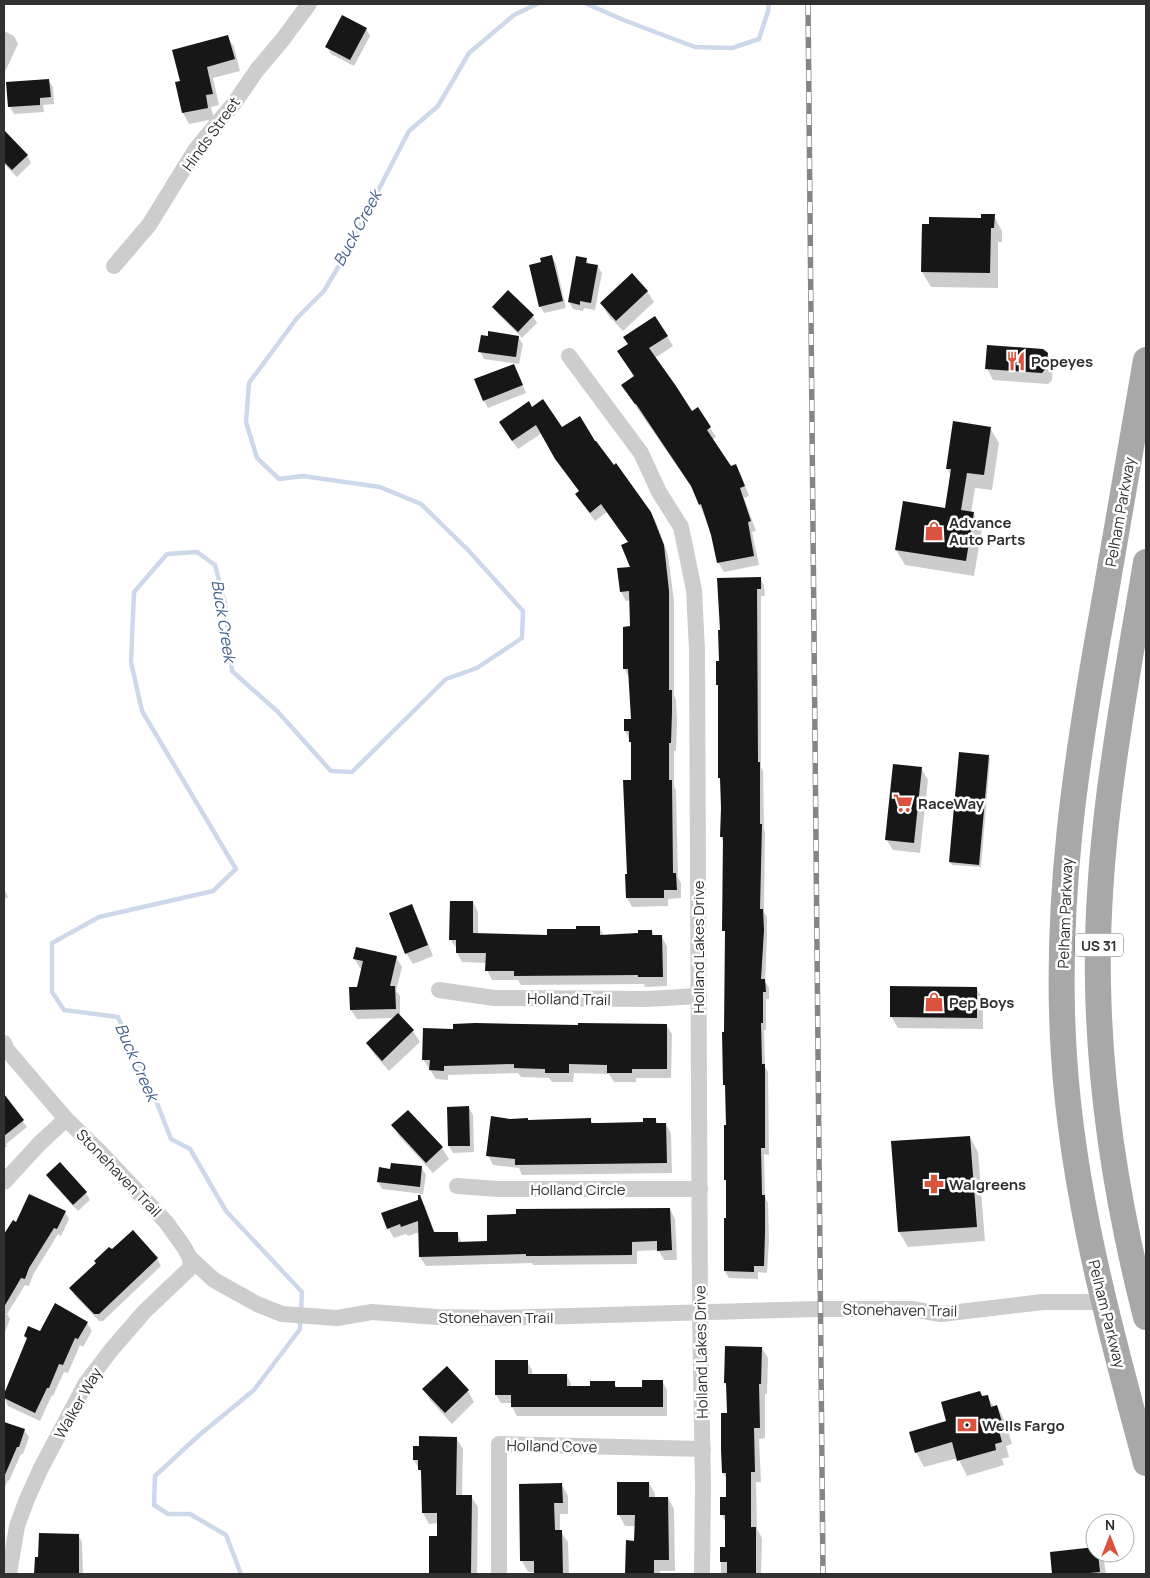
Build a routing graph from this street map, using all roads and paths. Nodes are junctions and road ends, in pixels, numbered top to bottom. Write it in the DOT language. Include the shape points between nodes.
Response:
graph roads {
  1 [pos="309,4"];
  2 [pos="114,266"];
  3 [pos="569,356"];
  4 [pos="1146,360"];
  5 [pos="1146,562"];
  6 [pos="1084,721"];
  7 [pos="1120,726"];
  8 [pos="439,990"];
  9 [pos="699,996"];
  10 [pos="1062,996"];
  11 [pos="1099,997"];
  12 [pos="4,1043"];
  13 [pos="66,1119"];
  14 [pos="4,1182"];
  15 [pos="457,1186"];
  16 [pos="700,1190"];
  17 [pos="190,1258"];
  18 [pos="1104,1302"];
  19 [pos="1143,1306"];
  20 [pos="700,1312"];
  21 [pos="703,1449"];
  22 [pos="1146,1464"];
  23 [pos="9,1574"];
  24 [pos="500,1574"];
  25 [pos="702,1574"];
  1 -- 2 [label="street, Hinds Street" via="196,149 149,225"];
  3 -- 9 [label="street, Holland Lakes Drive" via="641,453 659,492 681,527 692,581 697,650"];
  4 -- 6 [label="main road, Pelham Parkway / US 31"];
  5 -- 7 [label="main road, US 31"];
  6 -- 7 [label="main road"];
  6 -- 10 [label="main road, Pelham Parkway / US 31" via="1066,870"];
  7 -- 11 [label="main road, US 31" via="1104,852"];
  8 -- 9 [label="street, Holland Trail" via="504,998"];
  9 -- 16 [label="street, Holland Lakes Drive"];
  10 -- 11 [label="main road"];
  10 -- 18 [label="main road, Pelham Parkway / US 31" via="1067,1092 1077,1170"];
  11 -- 19 [label="main road, US 31" via="1111,1142 1120,1202"];
  12 -- 13 [label="street, Stonehaven Trail"];
  13 -- 14 [label="street"];
  13 -- 17 [label="street, Stonehaven Trail" via="166,1222"];
  15 -- 16 [label="street, Holland Circle" via="498,1190"];
  16 -- 20 [label="street, Holland Lakes Drive"];
  17 -- 20 [label="street, Stonehaven Trail" via="214,1280 282,1314 337,1318 372,1312 496,1318"];
  17 -- 23 [label="street, Walker Way" via="189,1270 144,1312 86,1383 27,1499 17,1526"];
  18 -- 19 [label="main road"];
  18 -- 20 [label="street, Stonehaven Trail" via="1043,1302 941,1314 889,1309"];
  18 -- 22 [label="main road, Pelham Parkway / US 31"];
  20 -- 21 [label="street, Holland Lakes Drive"];
  21 -- 24 [label="street, Holland Cove" via="500,1444"];
  21 -- 25 [label="street, Holland Lakes Drive"];
}
